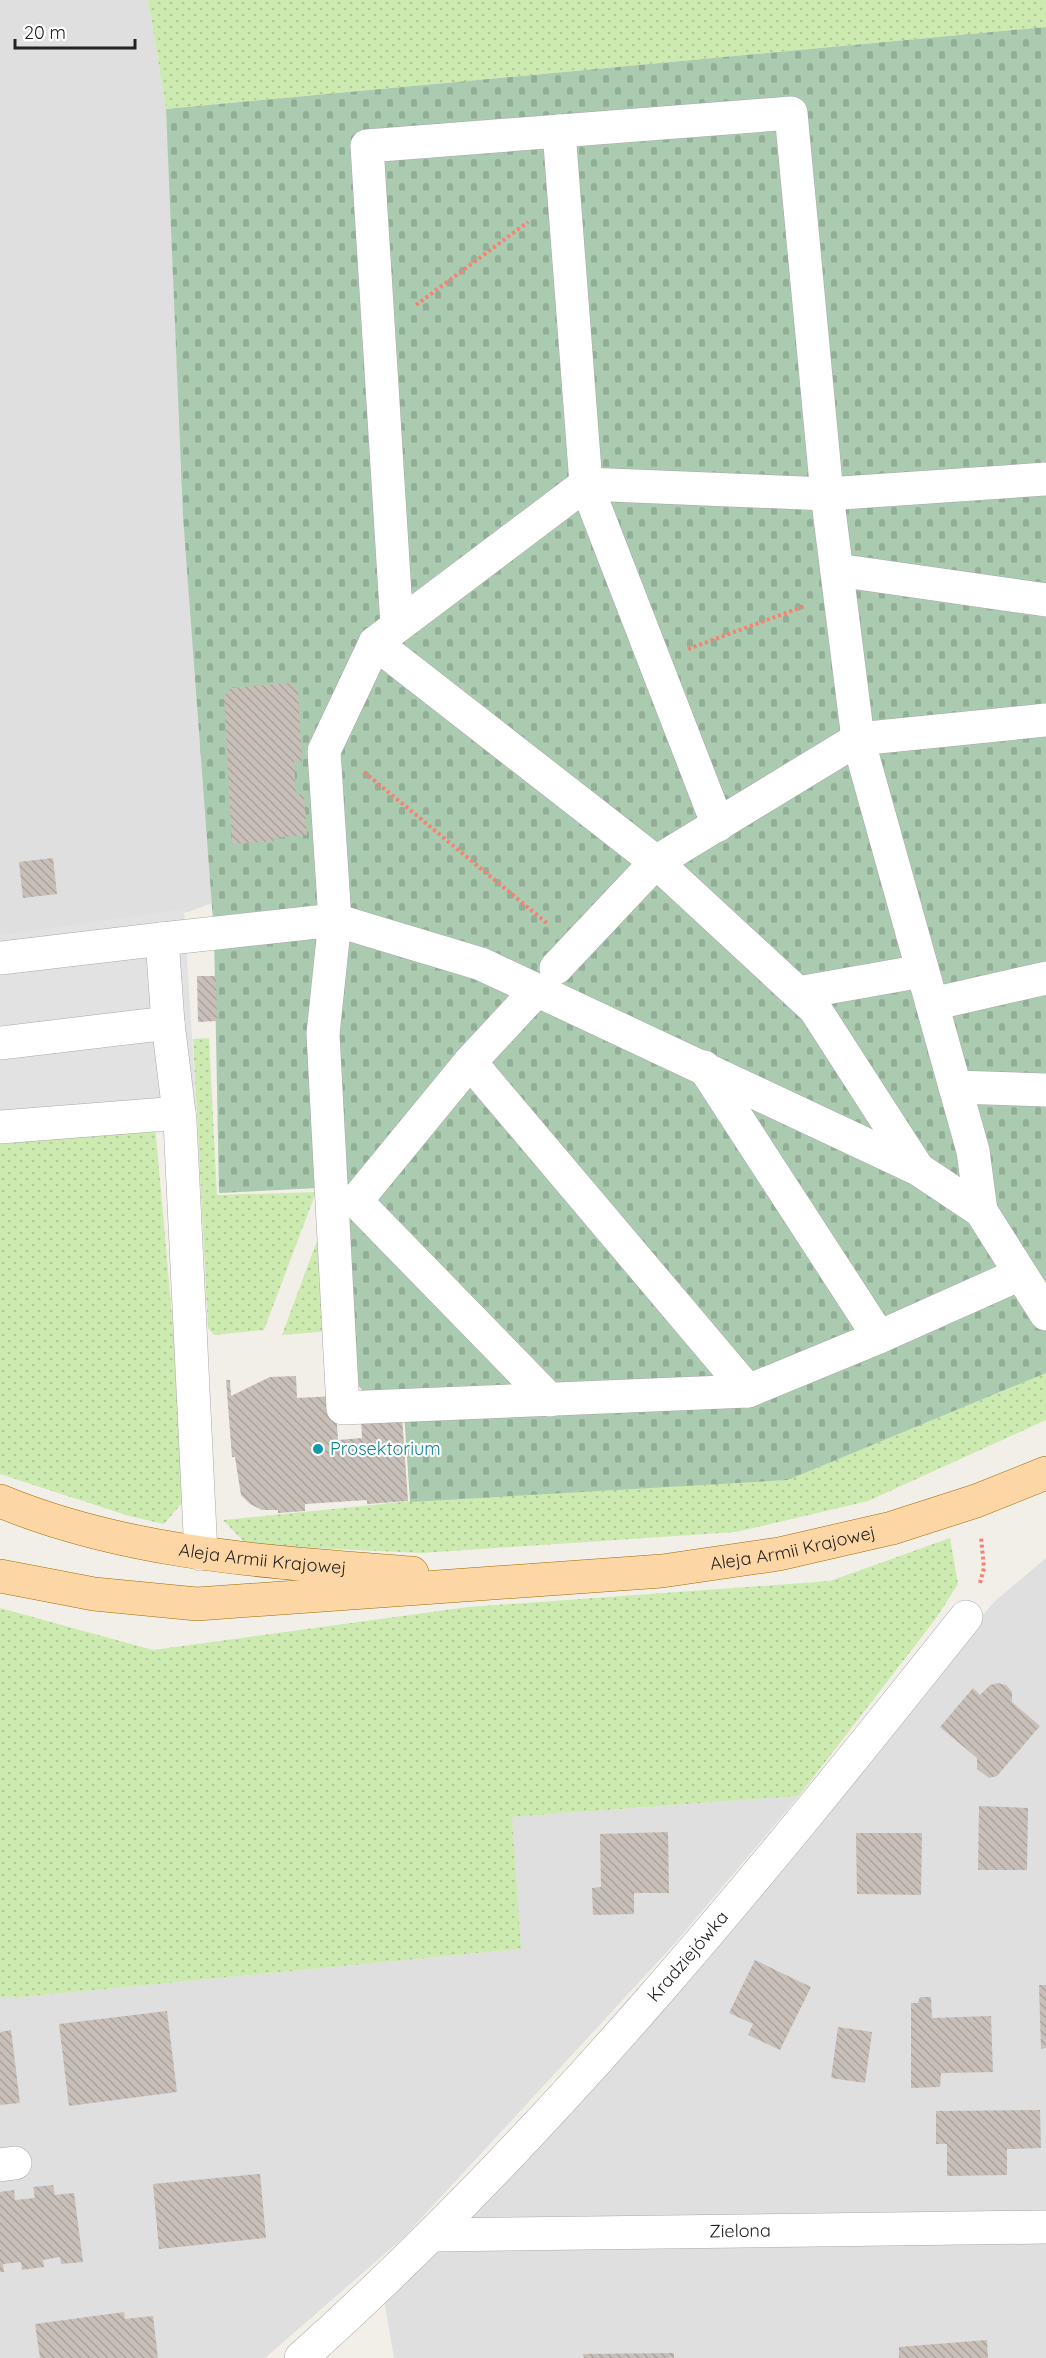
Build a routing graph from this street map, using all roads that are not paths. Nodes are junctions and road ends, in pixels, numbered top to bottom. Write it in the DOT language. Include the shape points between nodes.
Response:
graph roads {
  1 [pos="559,131"];
  2 [pos="1046,479"];
  3 [pos="586,484"];
  4 [pos="827,494"];
  5 [pos="838,582"];
  6 [pos="1046,600"];
  7 [pos="386,635"];
  8 [pos="1046,720"];
  9 [pos="858,739"];
  10 [pos="718,825"];
  11 [pos="656,862"];
  12 [pos="335,920"];
  13 [pos="162,939"];
  14 [pos="0,958"];
  15 [pos="556,969"];
  16 [pos="922,971"];
  17 [pos="1046,978"];
  18 [pos="798,993"];
  19 [pos="932,1004"];
  20 [pos="168,1023"];
  21 [pos="0,1043"];
  22 [pos="471,1062"];
  23 [pos="704,1067"];
  24 [pos="955,1088"];
  25 [pos="1046,1090"];
  26 [pos="179,1113"];
  27 [pos="0,1126"];
  28 [pos="918,1169"];
  29 [pos="345,1201"];
  30 [pos="981,1211"];
  31 [pos="1030,1276"];
  32 [pos="1046,1314"];
  33 [pos="879,1337"];
  34 [pos="748,1391"];
  35 [pos="550,1400"];
  36 [pos="1046,1473"];
  37 [pos="0,1502"];
  38 [pos="201,1554"];
  39 [pos="0,1576"];
  40 [pos="531,1582"];
  41 [pos="966,1617"];
  42 [pos="1046,2227"];
  43 [pos="434,2235"];
  44 [pos="302,2358"];
  1 -- 3 [label="street"];
  1 -- 4 [label="street" via="791,113"];
  1 -- 7 [label="street" via="367,146 379,332"];
  2 -- 4 [label="street"];
  3 -- 4 [label="street"];
  3 -- 7 [label="street"];
  3 -- 10 [label="street"];
  4 -- 5 [label="street"];
  5 -- 6 [label="street"];
  5 -- 9 [label="street"];
  7 -- 11 [label="street"];
  7 -- 12 [label="street" via="324,751"];
  8 -- 9 [label="street"];
  9 -- 10 [label="street"];
  9 -- 16 [label="street"];
  10 -- 11 [label="street"];
  11 -- 15 [label="street"];
  11 -- 18 [label="street"];
  12 -- 13 [label="street"];
  12 -- 15 [label="street" via="481,964"];
  12 -- 29 [label="street" via="323,1034"];
  13 -- 14 [label="street"];
  13 -- 20 [label="street"];
  15 -- 22 [label="street"];
  15 -- 23 [label="street"];
  16 -- 18 [label="street"];
  16 -- 19 [label="street"];
  17 -- 19 [label="street"];
  18 -- 28 [label="street" via="814,1009"];
  19 -- 24 [label="street"];
  20 -- 21 [label="street"];
  20 -- 26 [label="street"];
  22 -- 29 [label="street"];
  22 -- 34 [label="street"];
  23 -- 28 [label="street"];
  23 -- 33 [label="street"];
  24 -- 25 [label="street"];
  24 -- 30 [label="street" via="973,1151"];
  26 -- 27 [label="street"];
  26 -- 38 [label="street"];
  28 -- 30 [label="street"];
  29 -- 35 [label="street"];
  29 -- 35 [label="street" via="343,1408"];
  30 -- 31 [label="street"];
  31 -- 32 [label="street"];
  31 -- 33 [label="street"];
  33 -- 34 [label="street"];
  34 -- 35 [label="street"];
  36 -- 40 [label="main road, Aleja Armii Krajowej" via="892,1528 778,1554 662,1571"];
  37 -- 38 [label="main road, Aleja Armii Krajowej" via="37,1516"];
  38 -- 40 [label="main road, Aleja Armii Krajowej"];
  39 -- 40 [label="main road, Aleja Armii Krajowej" via="94,1594 197,1604"];
  41 -- 43 [label="street, Kradziejówka" via="790,1838 545,2120"];
  42 -- 43 [label="street, Zielona"];
  43 -- 44 [label="street, Kradziejówka"];
}
